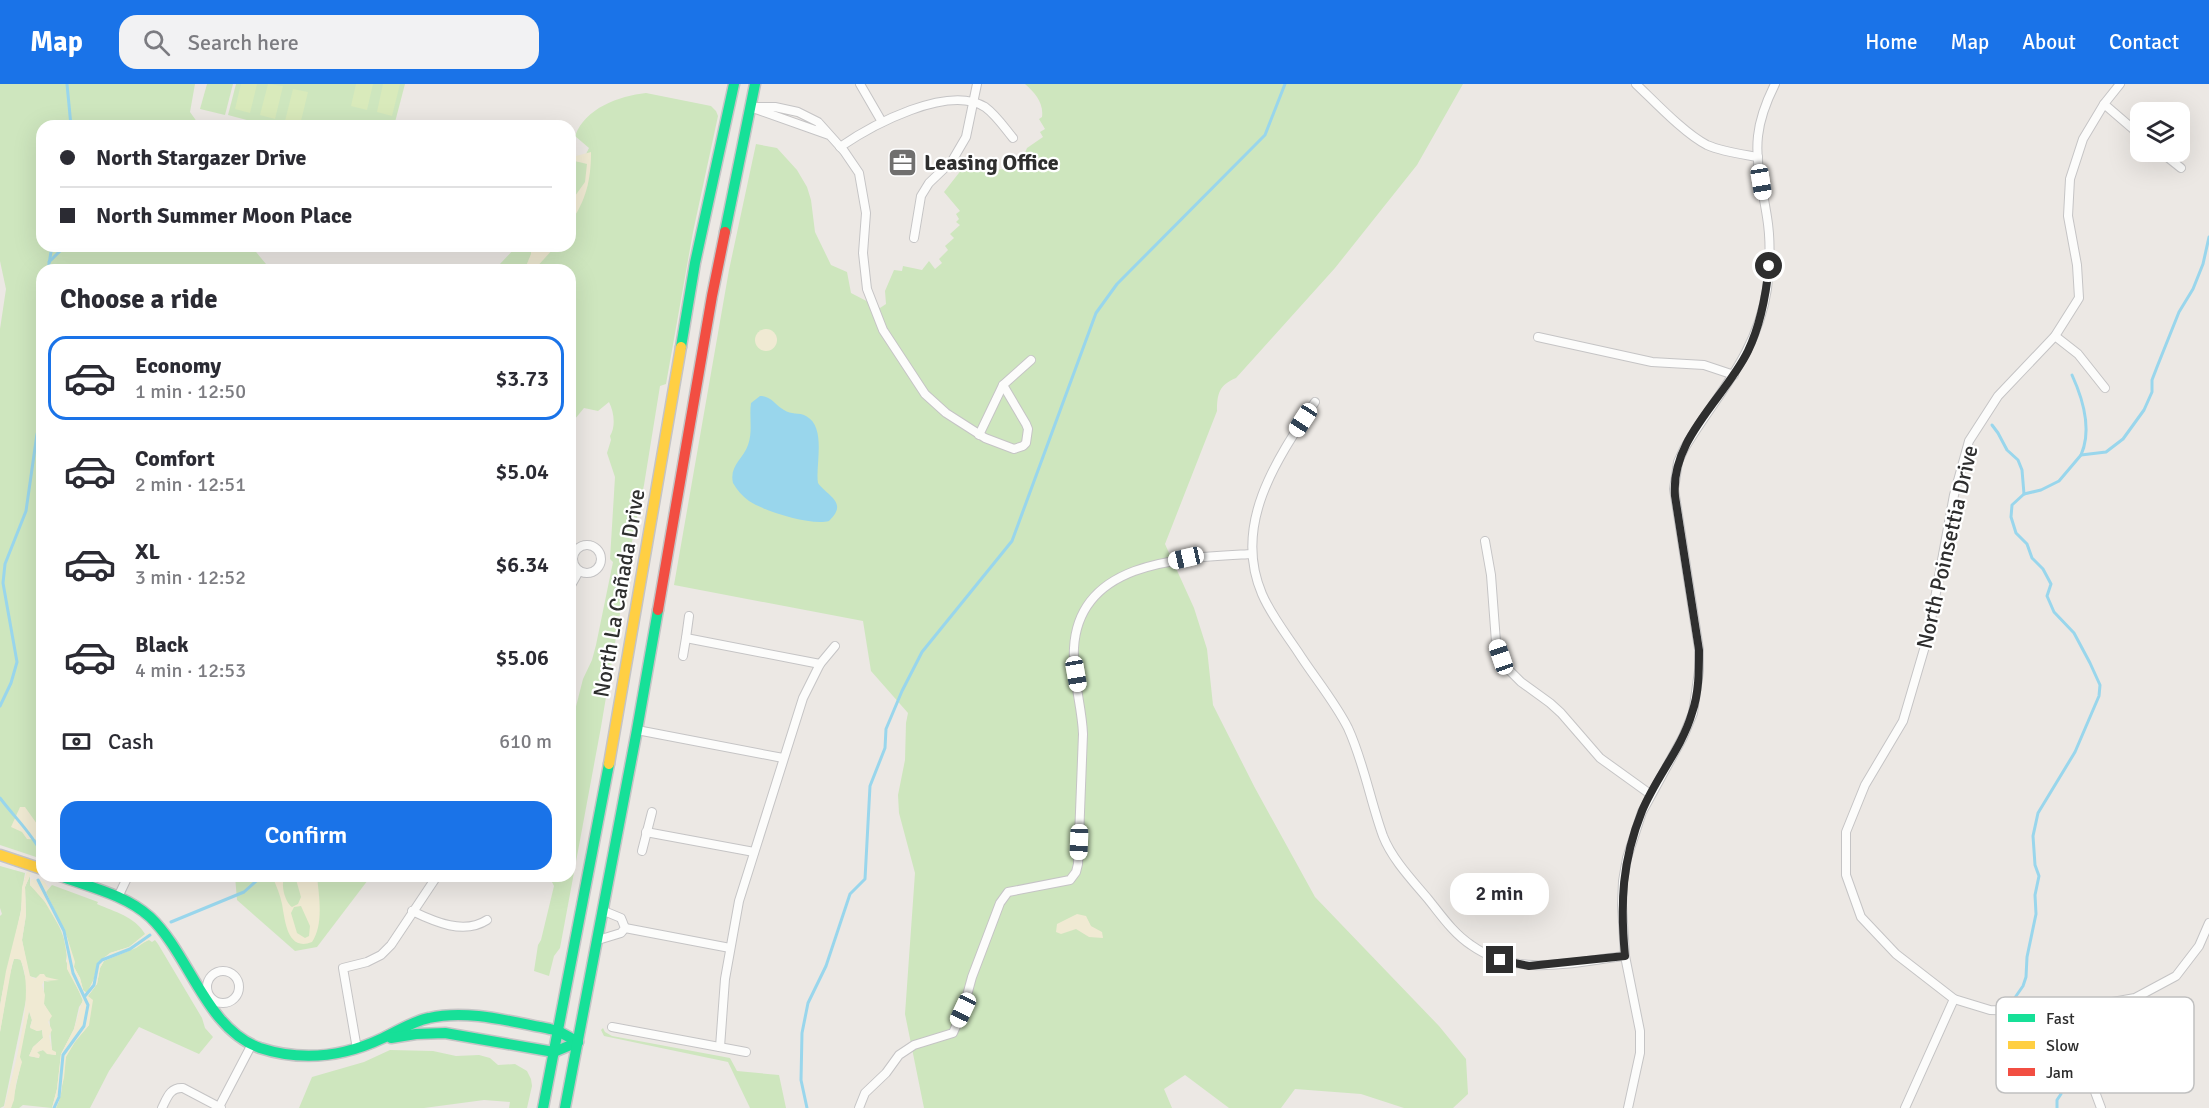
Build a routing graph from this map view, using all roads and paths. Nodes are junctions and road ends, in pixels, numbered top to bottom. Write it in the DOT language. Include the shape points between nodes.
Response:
graph roads {
  1 [pos="734,84"];
  2 [pos="755,84"];
  3 [pos="860,84"];
  4 [pos="977,84"];
  5 [pos="1636,84"];
  6 [pos="1775,84"];
  7 [pos="2120,84"];
  8 [pos="973,102"];
  9 [pos="2104,104"];
  10 [pos="750,107"];
  11 [pos="882,122"];
  12 [pos="2130,126"];
  13 [pos="829,135"];
  14 [pos="1013,138"];
  15 [pos="840,147"];
  16 [pos="1758,157"];
  17 [pos="2174,162"];
  18 [pos="2181,168"];
  19 [pos="914,238"];
  20 [pos="2055,336"];
  21 [pos="1538,337"];
  22 [pos="1030,360"];
  23 [pos="1734,375"];
  24 [pos="1003,385"];
  25 [pos="2105,388"];
  26 [pos="1315,402"];
  27 [pos="979,435"];
  28 [pos="1485,542"];
  29 [pos="648,543"];
  30 [pos="669,547"];
  31 [pos="1252,554"];
  32 [pos="579,571"];
  33 [pos="576,576"];
  34 [pos="689,616"];
  35 [pos="686,638"];
  36 [pos="835,646"];
  37 [pos="683,656"];
  38 [pos="820,664"];
  39 [pos="637,730"];
  40 [pos="783,758"];
  41 [pos="1650,794"];
  42 [pos="652,812"];
  43 [pos="646,832"];
  44 [pos="642,851"];
  45 [pos="754,852"];
  46 [pos="0,855"];
  47 [pos="36,867"];
  48 [pos="77,882"];
  49 [pos="125,882"];
  50 [pos="432,882"];
  51 [pos="118,897"];
  52 [pos="412,911"];
  53 [pos="604,911"];
  54 [pos="487,920"];
  55 [pos="2209,923"];
  56 [pos="625,928"];
  57 [pos="598,940"];
  58 [pos="730,948"];
  59 [pos="1625,956"];
  60 [pos="2136,997"];
  61 [pos="207,998"];
  62 [pos="1954,999"];
  63 [pos="1996,1010"];
  64 [pos="612,1027"];
  65 [pos="558,1032"];
  66 [pos="379,1040"];
  67 [pos="578,1042"];
  68 [pos="252,1044"];
  69 [pos="720,1047"];
  70 [pos="357,1049"];
  71 [pos="554,1052"];
  72 [pos="746,1052"];
  73 [pos="2095,1093"];
  74 [pos="220,1107"];
  75 [pos="162,1108"];
  76 [pos="543,1108"];
  77 [pos="565,1108"];
  78 [pos="858,1108"];
  79 [pos="1628,1108"];
  80 [pos="1905,1108"];
  81 [pos="2101,1108"];
  1 -- 29 [label="main road, North La Cañada Drive" via="695,263"];
  2 -- 10 [label="main road, North La Cañada Drive"];
  3 -- 11 [label="street"];
  4 -- 8 [label="street"];
  5 -- 16 [label="street" via="1707,144"];
  6 -- 16 [label="street" via="1762,117"];
  7 -- 9 [label="street, North Poinsettia Drive"];
  8 -- 11 [label="street" via="943,99"];
  8 -- 14 [label="street" via="984,106"];
  8 -- 19 [label="street" via="966,137 952,161 921,196"];
  9 -- 12 [label="street"];
  9 -- 20 [label="street, North Poinsettia Drive" via="2083,139 2070,179 2068,216 2079,298"];
  10 -- 13 [label="street"];
  10 -- 13 [label="street" via="798,112 818,122"];
  10 -- 30 [label="main road, North La Cañada Drive" via="710,307"];
  11 -- 15 [label="street"];
  13 -- 15 [label="street"];
  15 -- 27 [label="street" via="859,173 866,213 863,253 867,289 883,330 925,394"];
  16 -- 23 [label="street" via="1768,219 1769,266 1758,330"];
  17 -- 18 [label="street"];
  20 -- 25 [label="street" via="2078,354"];
  20 -- 62 [label="street, North Poinsettia Drive" via="1998,396 1969,441 1954,495 1928,636 1903,721 1865,785 1846,832 1846,875 1861,917 1896,954"];
  21 -- 23 [label="street" via="1652,362 1704,365"];
  22 -- 24 [label="street"];
  23 -- 41 [label="street" via="1684,449 1675,478 1699,671 1692,713 1683,737"];
  24 -- 27 [label="street"];
  24 -- 27 [label="street" via="1028,429 1026,443 1010,448"];
  26 -- 31 [label="street" via="1261,496"];
  28 -- 41 [label="street" via="1496,642 1509,670 1561,713 1600,758"];
  29 -- 30 [label="main road"];
  29 -- 65 [label="main road, North La Cañada Drive"];
  30 -- 39 [label="main road, North La Cañada Drive"];
  31 -- 59 [label="street" via="1262,595 1345,722 1384,838 1402,867 1455,932 1471,946 1513,964 1545,965"];
  31 -- 78 [label="street" via="1186,558 1121,575 1088,604 1075,634 1073,661 1083,734 1076,873 1070,880 1008,892 1000,903 953,1033 914,1045 899,1055 865,1093"];
  32 -- 33 [label="street"];
  34 -- 35 [label="street"];
  35 -- 37 [label="street"];
  35 -- 38 [label="street"];
  36 -- 38 [label="street"];
  38 -- 40 [label="street" via="803,698"];
  39 -- 40 [label="street"];
  39 -- 53 [label="main road, North La Cañada Drive"];
  40 -- 45 [label="street"];
  41 -- 59 [label="street" via="1633,838 1623,881"];
  42 -- 43 [label="street"];
  43 -- 44 [label="street"];
  43 -- 45 [label="street"];
  45 -- 58 [label="street"];
  46 -- 47 [label="main road"];
  48 -- 51 [label="main road"];
  49 -- 51 [label="street"];
  50 -- 52 [label="street"];
  51 -- 61 [label="main road" via="159,927"];
  52 -- 54 [label="street" via="430,920 463,927 476,927"];
  52 -- 70 [label="street" via="381,955 343,968"];
  53 -- 56 [label="street" via="621,918"];
  53 -- 57 [label="main road, North La Cañada Drive"];
  55 -- 60 [label="street" via="2199,946 2176,976"];
  56 -- 57 [label="street"];
  56 -- 58 [label="street"];
  57 -- 67 [label="main road, North La Cañada Drive"];
  58 -- 69 [label="street"];
  59 -- 79 [label="street" via="1640,1031 1640,1053"];
  61 -- 61 [label="street" via="223,1003 233,999 239,985 235,976 225,970 215,972 208,981"];
  61 -- 68 [label="main road" via="225,1023"];
  62 -- 63 [label="street"];
  62 -- 80 [label="street"];
  64 -- 69 [label="street"];
  65 -- 66 [label="main road" via="482,1017 439,1016"];
  65 -- 67 [label="main road"];
  65 -- 71 [label="main road, North La Cañada Drive"];
  66 -- 70 [label="main road"];
  66 -- 71 [label="main road" via="445,1033"];
  67 -- 71 [label="main road"];
  67 -- 77 [label="main road, North La Cañada Drive"];
  68 -- 70 [label="main road" via="305,1058"];
  68 -- 74 [label="street"];
  69 -- 72 [label="street"];
  71 -- 76 [label="main road, North La Cañada Drive"];
  73 -- 81 [label="street"];
  74 -- 75 [label="street" via="178,1088 171,1091"];
}
